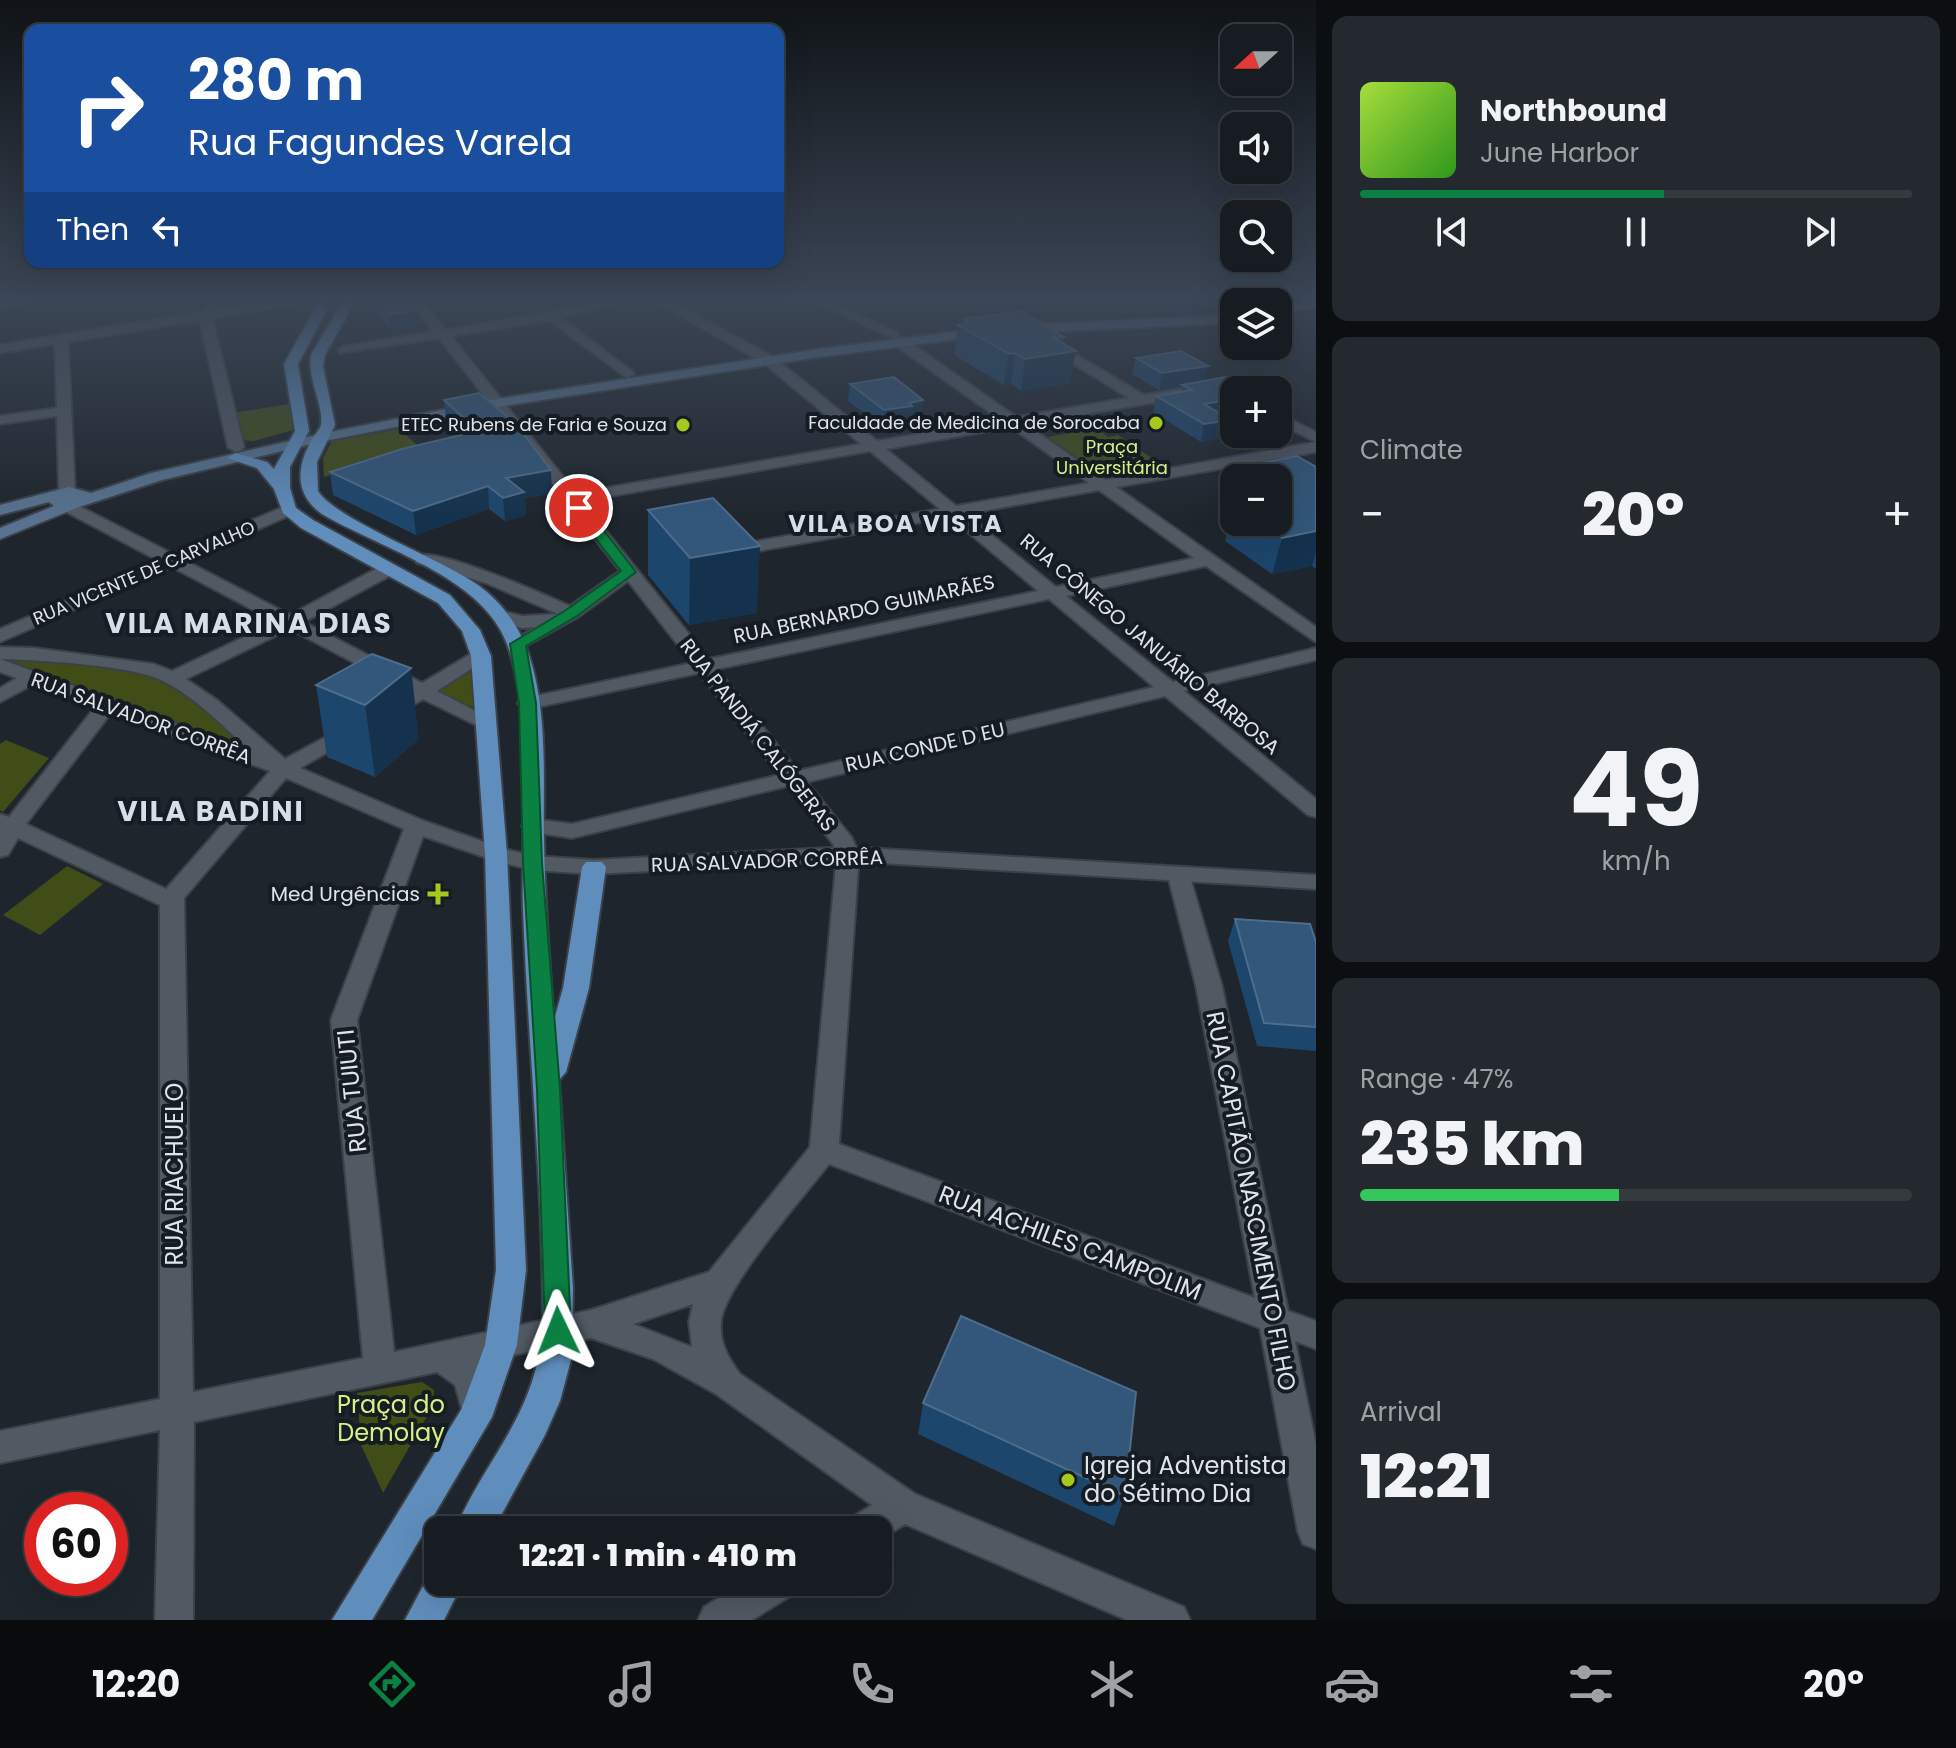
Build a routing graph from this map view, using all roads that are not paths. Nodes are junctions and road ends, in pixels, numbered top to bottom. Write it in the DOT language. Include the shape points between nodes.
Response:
graph roads {
  1 [pos="62,372"];
  2 [pos="218,372"];
  3 [pos="292,372"];
  4 [pos="317,372"];
  5 [pos="472,372"];
  6 [pos="624,372"];
  7 [pos="648,372"];
  8 [pos="676,372"];
  9 [pos="783,372"];
  10 [pos="942,372"];
  11 [pos="1096,372"];
  12 [pos="1122,372"];
  13 [pos="627,374"];
  14 [pos="1220,393"];
  15 [pos="1220,395"];
  16 [pos="1166,396"];
  17 [pos="494,399"];
  18 [pos="1142,400"];
  19 [pos="1187,405"];
  20 [pos="64,411"];
  21 [pos="0,420"];
  22 [pos="1292,425"];
  23 [pos="1020,426"];
  24 [pos="324,432"];
  25 [pos="297,438"];
  26 [pos="1316,438"];
  27 [pos="874,445"];
  28 [pos="1316,447"];
  29 [pos="236,453"];
  30 [pos="1103,487"];
  31 [pos="572,498"];
  32 [pos="69,499"];
  33 [pos="285,499"];
  34 [pos="0,510"];
  35 [pos="956,512"];
  36 [pos="0,534"];
  37 [pos="712,554"];
  38 [pos="423,559"];
  39 [pos="1210,560"];
  40 [pos="173,561"];
  41 [pos="652,565"];
  42 [pos="389,569"];
  43 [pos="628,570"];
  44 [pos="1052,592"];
  45 [pos="566,616"];
  46 [pos="502,617"];
  47 [pos="290,622"];
  48 [pos="1316,636"];
  49 [pos="518,644"];
  50 [pos="1,653"];
  51 [pos="1316,654"];
  52 [pos="481,656"];
  53 [pos="704,665"];
  54 [pos="31,678"];
  55 [pos="172,678"];
  56 [pos="1169,690"];
  57 [pos="423,692"];
  58 [pos="0,696"];
  59 [pos="528,703"];
  60 [pos="107,705"];
  61 [pos="486,724"];
  62 [pos="283,769"];
  63 [pos="792,778"];
  64 [pos="1316,810"];
  65 [pos="6,824"];
  66 [pos="416,826"];
  67 [pos="533,826"];
  68 [pos="0,850"];
  69 [pos="496,854"];
  70 [pos="848,854"];
  71 [pos="533,863"];
  72 [pos="594,867"];
  73 [pos="1179,872"];
  74 [pos="1316,882"];
  75 [pos="172,901"];
  76 [pos="548,1089"];
  77 [pos="824,1150"];
  78 [pos="720,1282"];
  79 [pos="1274,1320"];
  80 [pos="574,1328"];
  81 [pos="1316,1335"];
  82 [pos="501,1345"];
  83 [pos="435,1357"];
  84 [pos="380,1368"];
  85 [pos="728,1384"];
  86 [pos="477,1409"];
  87 [pos="177,1411"];
  88 [pos="0,1447"];
  89 [pos="903,1506"];
  90 [pos="481,1516"];
  91 [pos="887,1516"];
  92 [pos="1316,1532"];
  93 [pos="437,1596"];
  94 [pos="756,1596"];
  95 [pos="174,1620"];
  96 [pos="351,1620"];
  97 [pos="424,1620"];
  98 [pos="717,1620"];
  99 [pos="1171,1620"];
  1 -- 20 [label="street"];
  2 -- 29 [label="street"];
  3 -- 25 [label="main road"];
  4 -- 24 [label="main road"];
  5 -- 17 [label="street, RUA PANDIÁ CALÓGERAS"];
  6 -- 13 [label="street"];
  7 -- 13 [label="main road"];
  8 -- 17 [label="main road"];
  9 -- 27 [label="street, RUA CÔNEGO JANUÁRIO BARBOSA"];
  10 -- 23 [label="street"];
  11 -- 18 [label="street"];
  12 -- 16 [label="street"];
  13 -- 17 [label="main road"];
  14 -- 16 [label="street"];
  15 -- 19 [label="street"];
  16 -- 18 [label="street"];
  16 -- 19 [label="street"];
  17 -- 24 [label="main road"];
  17 -- 31 [label="street, RUA PANDIÁ CALÓGERAS"];
  18 -- 23 [label="street"];
  19 -- 23 [label="street"];
  20 -- 21 [label="street"];
  20 -- 32 [label="street"];
  22 -- 26 [label="street"];
  23 -- 27 [label="street"];
  23 -- 30 [label="street"];
  24 -- 25 [label="main road"];
  24 -- 38 [label="main road" via="307,468 315,500"];
  25 -- 29 [label="main road"];
  25 -- 33 [label="main road" via="282,467"];
  27 -- 31 [label="street"];
  27 -- 35 [label="street, RUA CÔNEGO JANUÁRIO BARBOSA"];
  28 -- 30 [label="street"];
  29 -- 32 [label="main road"];
  29 -- 33 [label="main road" via="262,465"];
  30 -- 35 [label="street"];
  30 -- 39 [label="street"];
  31 -- 43 [label="street, RUA PANDIÁ CALÓGERAS"];
  32 -- 34 [label="main road"];
  32 -- 36 [label="main road"];
  32 -- 40 [label="street"];
  33 -- 40 [label="street, RUA VICENTE DE CARVALHO"];
  33 -- 42 [label="main road"];
  35 -- 37 [label="street"];
  35 -- 44 [label="street, RUA CÔNEGO JANUÁRIO BARBOSA"];
  38 -- 45 [label="street" via="492,579"];
  38 -- 46 [label="main road" via="477,591"];
  39 -- 44 [label="street, RUA BERNARDO GUIMARÃES"];
  39 -- 48 [label="street"];
  40 -- 47 [label="street"];
  40 -- 50 [label="street, RUA VICENTE DE CARVALHO"];
  41 -- 43 [label="street"];
  42 -- 47 [label="street"];
  42 -- 52 [label="main road" via="454,607"];
  43 -- 45 [label="street"];
  43 -- 53 [label="street, RUA PANDIÁ CALÓGERAS"];
  44 -- 53 [label="street, RUA BERNARDO GUIMARÃES"];
  44 -- 56 [label="street, RUA CÔNEGO JANUÁRIO BARBOSA"];
  45 -- 46 [label="street" via="522,622"];
  45 -- 49 [label="street"];
  46 -- 49 [label="main road"];
  47 -- 55 [label="street"];
  47 -- 57 [label="street"];
  49 -- 59 [label="main road"];
  50 -- 54 [label="street, RUA SALVADOR CORRÊA"];
  50 -- 55 [label="street, RUA SALVADOR CORRÊA" via="154,670"];
  51 -- 56 [label="street, RUA CONDE D EU"];
  52 -- 57 [label="street"];
  52 -- 61 [label="main road"];
  53 -- 59 [label="street, RUA BERNARDO GUIMARÃES"];
  53 -- 63 [label="street, RUA PANDIÁ CALÓGERAS"];
  54 -- 58 [label="street"];
  54 -- 60 [label="street, RUA SALVADOR CORRÊA"];
  55 -- 62 [label="street, RUA SALVADOR CORRÊA"];
  56 -- 63 [label="street, RUA CONDE D EU"];
  56 -- 64 [label="street, RUA CÔNEGO JANUÁRIO BARBOSA"];
  57 -- 61 [label="street"];
  57 -- 62 [label="street"];
  59 -- 67 [label="main road"];
  60 -- 62 [label="street, RUA SALVADOR CORRÊA"];
  60 -- 65 [label="street"];
  61 -- 69 [label="main road"];
  62 -- 66 [label="street, RUA SALVADOR CORRÊA"];
  62 -- 75 [label="street" via="173,893"];
  63 -- 67 [label="street, RUA CONDE D EU" via="572,831"];
  63 -- 70 [label="street, RUA PANDIÁ CALÓGERAS"];
  65 -- 68 [label="street"];
  65 -- 75 [label="street"];
  66 -- 69 [label="street, RUA SALVADOR CORRÊA"];
  66 -- 84 [label="street, RUA TUIUTI" via="344,1020"];
  67 -- 71 [label="main road"];
  69 -- 71 [label="street, RUA SALVADOR CORRÊA"];
  69 -- 82 [label="main road" via="511,1270"];
  70 -- 72 [label="street, RUA SALVADOR CORRÊA"];
  70 -- 73 [label="street, RUA SALVADOR CORRÊA"];
  70 -- 77 [label="street"];
  71 -- 72 [label="street, RUA SALVADOR CORRÊA"];
  71 -- 76 [label="main road"];
  72 -- 76 [label="main road" via="576,988"];
  73 -- 74 [label="street, RUA SALVADOR CORRÊA"];
  73 -- 79 [label="street, RUA CAPITÃO NASCIMENTO FILHO" via="1209,986"];
  75 -- 87 [label="street, RUA RIACHUELO"];
  76 -- 80 [label="main road"];
  77 -- 78 [label="street"];
  77 -- 79 [label="street, RUA ACHILES CAMPOLIM"];
  78 -- 80 [label="street"];
  78 -- 85 [label="street" via="708,1303 704,1333 716,1368"];
  79 -- 81 [label="street, RUA ACHILES CAMPOLIM"];
  79 -- 92 [label="street, RUA CAPITÃO NASCIMENTO FILHO"];
  80 -- 82 [label="street"];
  80 -- 85 [label="street" via="663,1348"];
  80 -- 90 [label="main road" via="539,1411"];
  82 -- 83 [label="street"];
  82 -- 86 [label="main road"];
  83 -- 84 [label="street"];
  83 -- 86 [label="street" via="457,1363 469,1377"];
  84 -- 87 [label="street"];
  85 -- 89 [label="street"];
  86 -- 96 [label="main road"];
  87 -- 88 [label="street"];
  87 -- 95 [label="street, RUA RIACHUELO"];
  89 -- 91 [label="street"];
  89 -- 99 [label="street"];
  93 -- 97 [label="main road"];
  94 -- 98 [label="street"];
}
